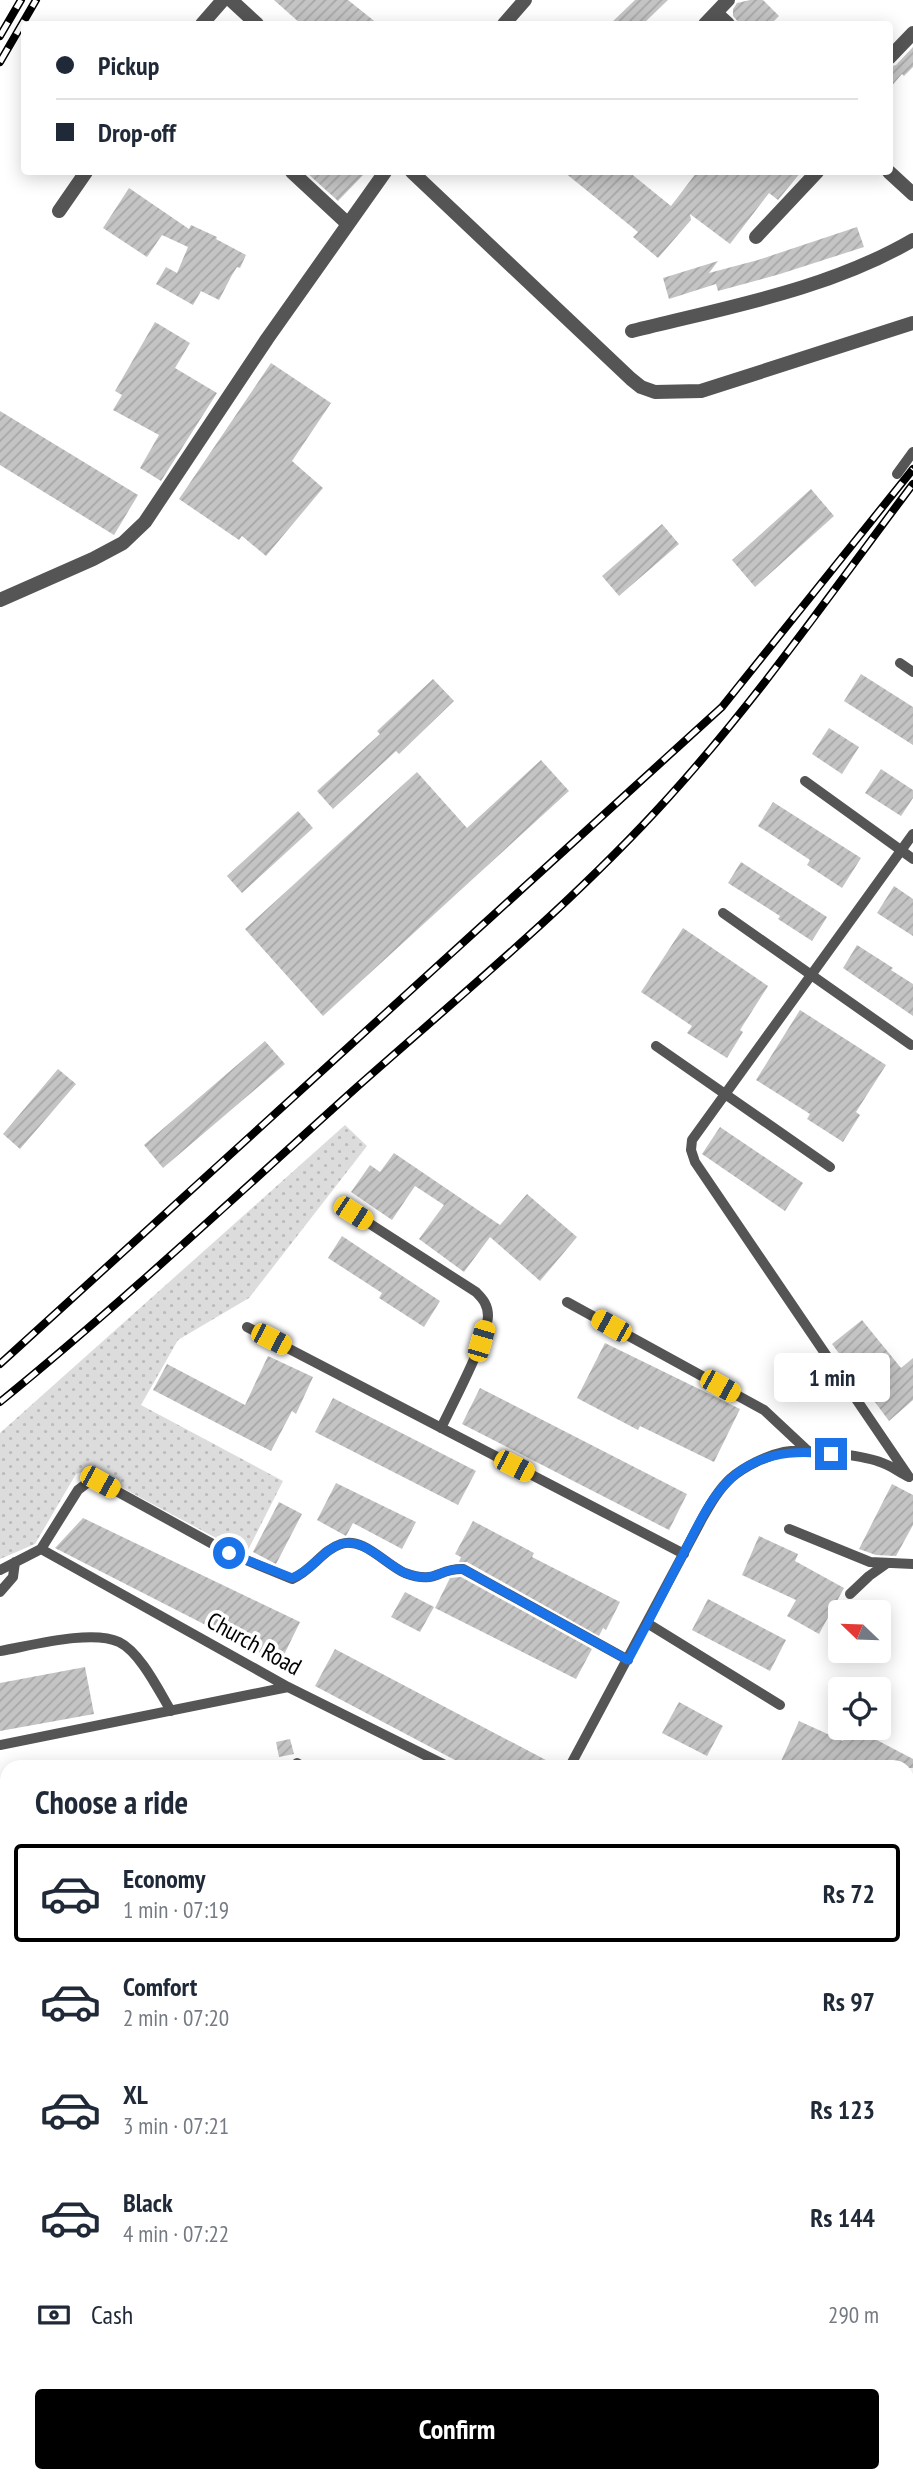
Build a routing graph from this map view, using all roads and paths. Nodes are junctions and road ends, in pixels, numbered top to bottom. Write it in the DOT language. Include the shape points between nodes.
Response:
graph roads {
  1 [pos="223,0"];
  2 [pos="525,0"];
  3 [pos="728,0"];
  4 [pos="239,3"];
  5 [pos="716,13"];
  6 [pos="205,21"];
  7 [pos="254,21"];
  8 [pos="507,21"];
  9 [pos="708,21"];
  10 [pos="725,21"];
  11 [pos="913,33"];
  12 [pos="893,54"];
  13 [pos="84,175"];
  14 [pos="295,175"];
  15 [pos="383,175"];
  16 [pos="415,175"];
  17 [pos="814,175"];
  18 [pos="892,175"];
  19 [pos="913,194"];
  20 [pos="59,211"];
  21 [pos="348,224"];
  22 [pos="756,237"];
  23 [pos="913,240"];
  24 [pos="913,323"];
  25 [pos="632,331"];
  26 [pos="913,453"];
  27 [pos="897,474"];
  28 [pos="0,600"];
  29 [pos="900,663"];
  30 [pos="913,672"];
  31 [pos="805,781"];
  32 [pos="913,834"];
  33 [pos="901,850"];
  34 [pos="913,859"];
  35 [pos="723,913"];
  36 [pos="811,975"];
  37 [pos="911,1045"];
  38 [pos="656,1046"];
  39 [pos="724,1094"];
  40 [pos="830,1167"];
  41 [pos="353,1213"];
  42 [pos="567,1302"];
  43 [pos="247,1327"];
  44 [pos="441,1428"];
  45 [pos="809,1452"];
  46 [pos="911,1478"];
  47 [pos="789,1529"];
  48 [pos="41,1549"];
  49 [pos="684,1554"];
  50 [pos="15,1562"];
  51 [pos="886,1564"];
  52 [pos="913,1564"];
  53 [pos="0,1570"];
  54 [pos="0,1592"];
  55 [pos="849,1594"];
  56 [pos="647,1623"];
  57 [pos="0,1651"];
  58 [pos="628,1660"];
  59 [pos="288,1687"];
  60 [pos="780,1705"];
  61 [pos="171,1711"];
  62 [pos="0,1745"];
  63 [pos="435,1760"];
  64 [pos="573,1760"];
  1 -- 6 [label="street"];
  2 -- 8 [label="street"];
  3 -- 5 [label="street"];
  4 -- 7 [label="street"];
  5 -- 9 [label="street"];
  5 -- 10 [label="street"];
  11 -- 12 [label="street"];
  13 -- 20 [label="street"];
  14 -- 21 [label="street"];
  15 -- 21 [label="street"];
  16 -- 24 [label="street" via="631,379 655,392 701,391"];
  17 -- 22 [label="street"];
  18 -- 19 [label="street"];
  21 -- 28 [label="street" via="145,522 122,543 93,559"];
  23 -- 25 [label="street" via="880,259 800,289"];
  26 -- 27 [label="lane"];
  29 -- 30 [label="lane"];
  31 -- 33 [label="lane"];
  32 -- 33 [label="lane"];
  33 -- 34 [label="lane"];
  33 -- 36 [label="lane"];
  35 -- 36 [label="lane"];
  36 -- 37 [label="lane"];
  36 -- 39 [label="lane"];
  38 -- 39 [label="lane"];
  39 -- 40 [label="lane"];
  39 -- 46 [label="lane" via="692,1140 695,1162"];
  41 -- 44 [label="lane" via="486,1302 488,1317 481,1341"];
  42 -- 45 [label="lane" via="764,1410"];
  43 -- 44 [label="lane"];
  44 -- 49 [label="lane"];
  45 -- 46 [label="lane" via="880,1462"];
  45 -- 49 [label="lane" via="784,1452 732,1477"];
  47 -- 51 [label="lane" via="854,1557"];
  48 -- 50 [label="lane"];
  48 -- 58 [label="lane" via="78,1490 87,1483 100,1482 229,1553 292,1578 343,1543 355,1543 402,1572 422,1578 463,1569"];
  48 -- 59 [label="lane, Church Road"];
  49 -- 56 [label="lane"];
  50 -- 53 [label="lane"];
  50 -- 54 [label="lane" via="13,1577"];
  51 -- 52 [label="lane"];
  51 -- 55 [label="lane"];
  56 -- 58 [label="lane"];
  56 -- 60 [label="lane"];
  57 -- 61 [label="lane" via="85,1636 119,1642 145,1665"];
  58 -- 64 [label="lane"];
  59 -- 61 [label="lane"];
  59 -- 63 [label="lane, Church Road"];
  61 -- 62 [label="lane"];
}
